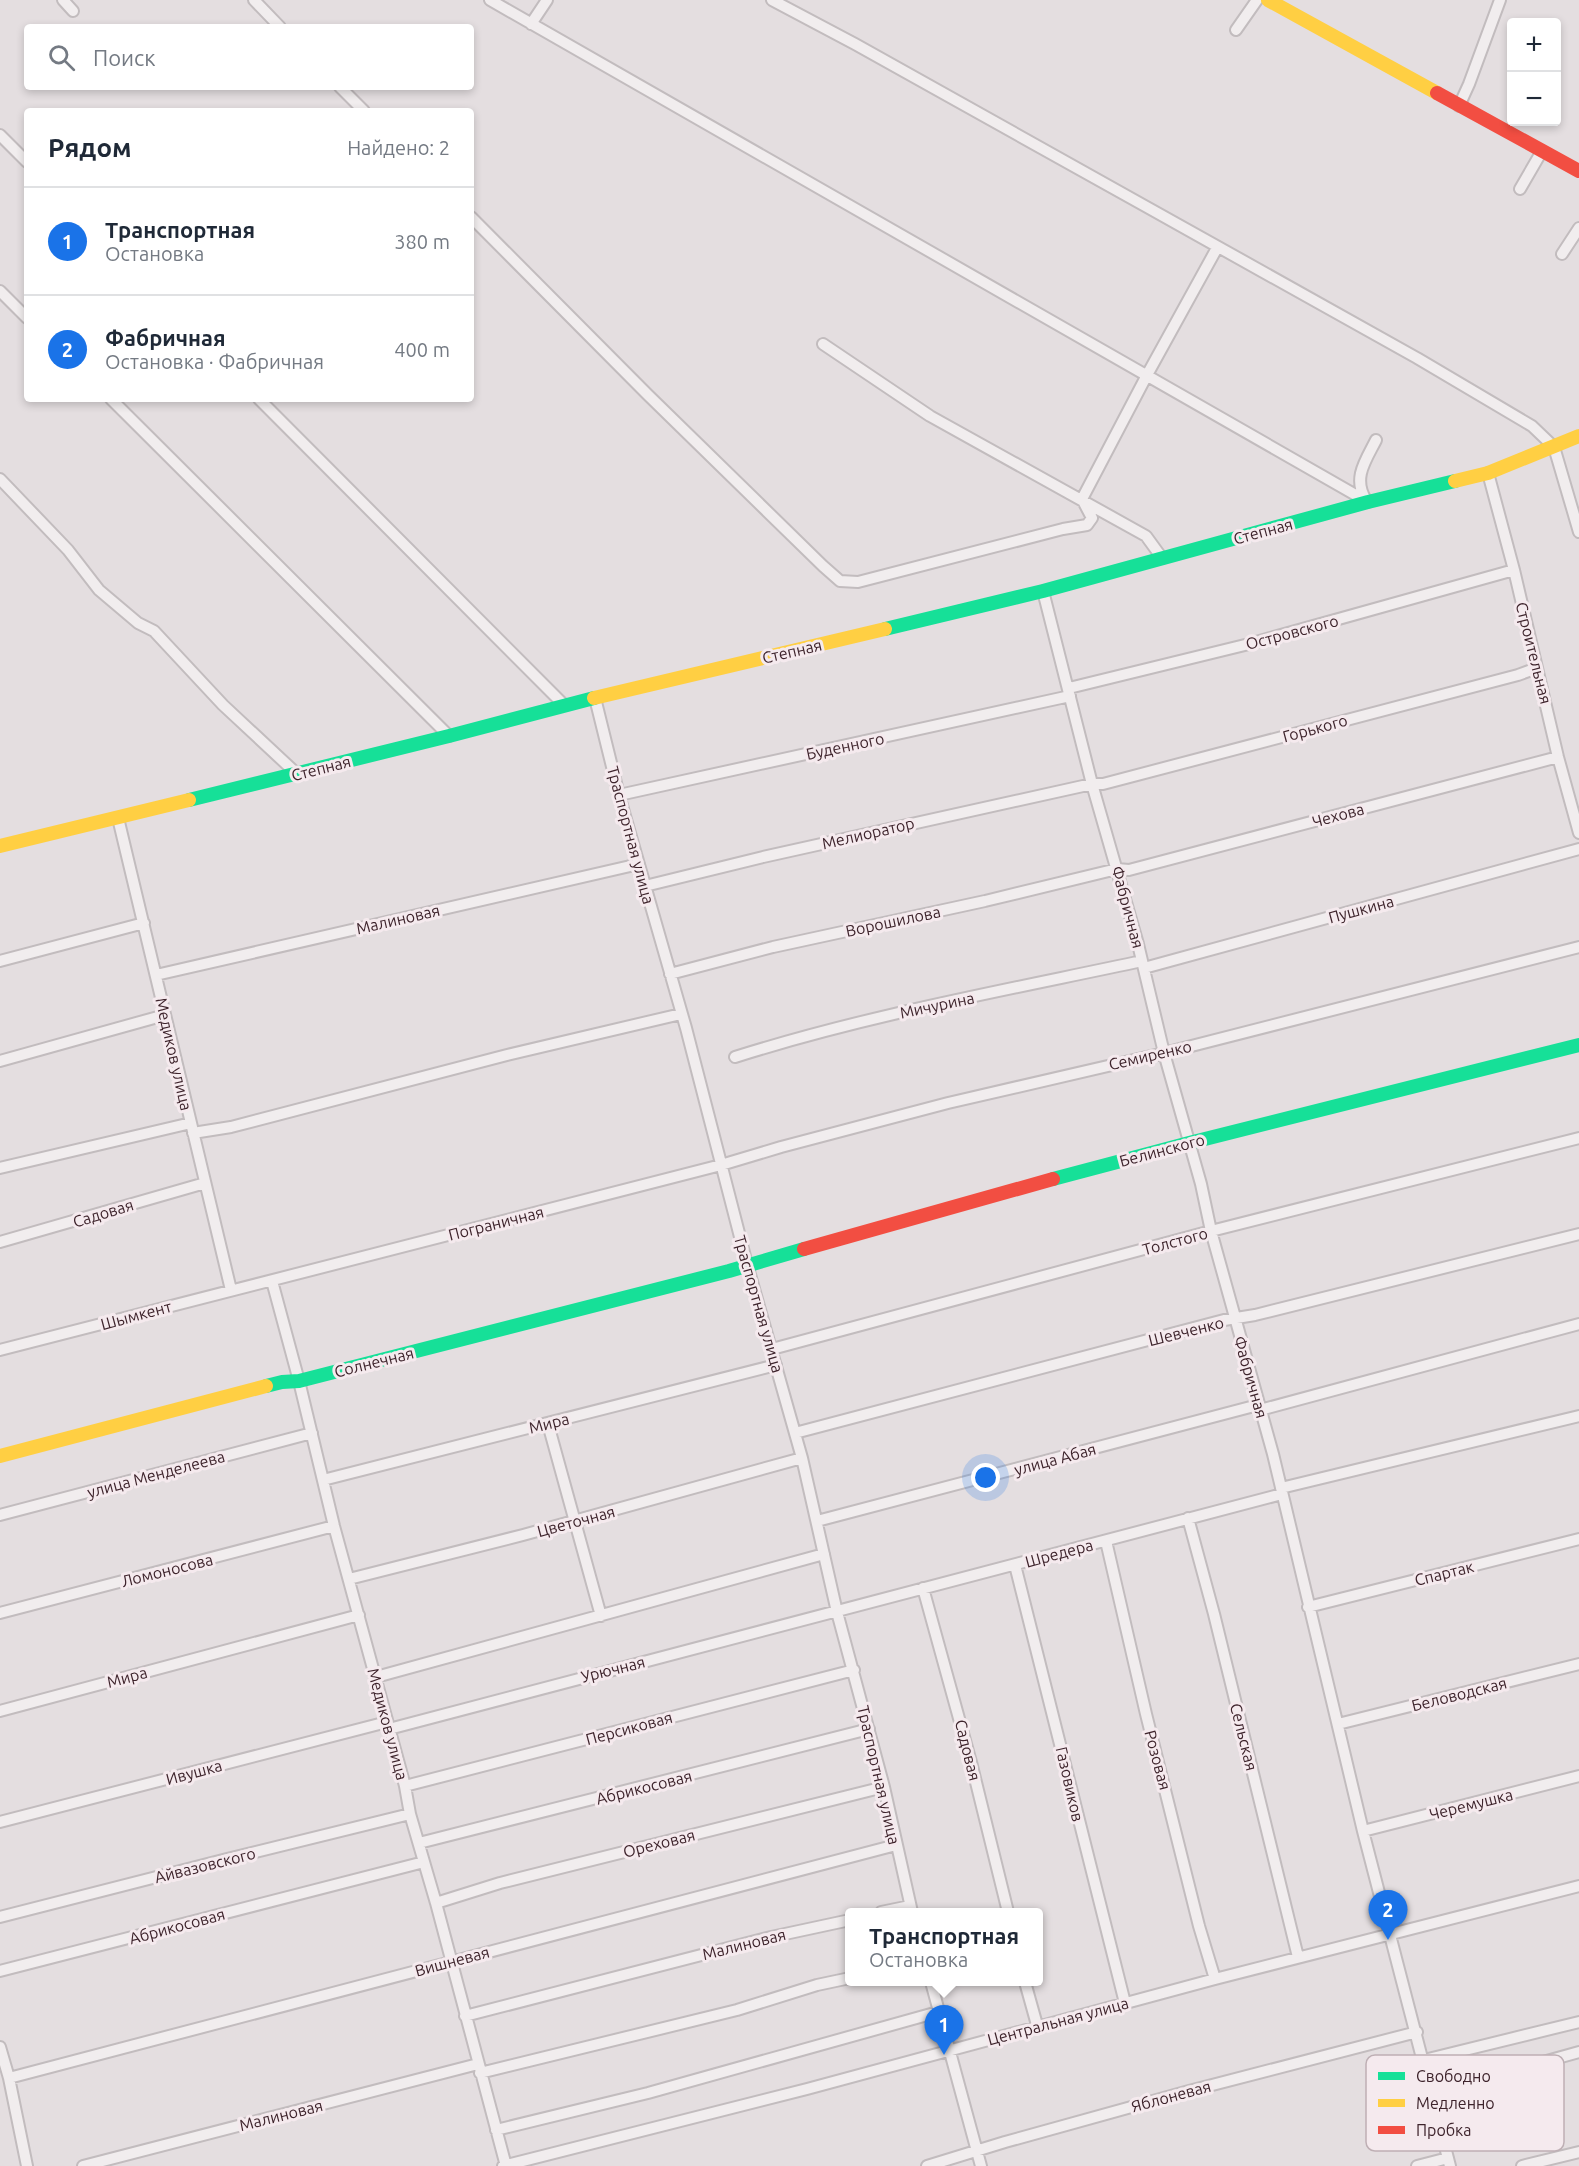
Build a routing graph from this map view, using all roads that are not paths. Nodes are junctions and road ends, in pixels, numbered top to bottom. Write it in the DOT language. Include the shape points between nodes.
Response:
graph roads {
  1 [pos="63,0"];
  2 [pos="254,0"];
  3 [pos="490,0"];
  4 [pos="547,0"];
  5 [pos="772,0"];
  6 [pos="1257,0"];
  7 [pos="1268,0"];
  8 [pos="1500,0"];
  9 [pos="73,11"];
  10 [pos="277,24"];
  11 [pos="531,24"];
  12 [pos="1236,30"];
  13 [pos="343,90"];
  14 [pos="1459,106"];
  15 [pos="361,108"];
  16 [pos="0,135"];
  17 [pos="1542,151"];
  18 [pos="24,159"];
  19 [pos="1579,171"];
  20 [pos="1520,189"];
  21 [pos="474,220"];
  22 [pos="1579,228"];
  23 [pos="1217,248"];
  24 [pos="1562,254"];
  25 [pos="0,291"];
  26 [pos="24,315"];
  27 [pos="823,344"];
  28 [pos="1147,375"];
  29 [pos="114,402"];
  30 [pos="262,402"];
  31 [pos="1579,436"];
  32 [pos="1376,441"];
  33 [pos="1554,447"];
  34 [pos="1488,472"];
  35 [pos="0,479"];
  36 [pos="1082,499"];
  37 [pos="1368,502"];
  38 [pos="1579,532"];
  39 [pos="1162,558"];
  40 [pos="1514,570"];
  41 [pos="1043,591"];
  42 [pos="1537,668"];
  43 [pos="1070,692"];
  44 [pos="595,698"];
  45 [pos="564,705"];
  46 [pos="449,736"];
  47 [pos="1558,757"];
  48 [pos="297,774"];
  49 [pos="1092,784"];
  50 [pos="619,795"];
  51 [pos="118,818"];
  52 [pos="1579,832"];
  53 [pos="0,846"];
  54 [pos="1579,849"];
  55 [pos="639,864"];
  56 [pos="1117,869"];
  57 [pos="645,886"];
  58 [pos="144,923"];
  59 [pos="1579,947"];
  60 [pos="0,961"];
  61 [pos="1143,964"];
  62 [pos="670,974"];
  63 [pos="156,975"];
  64 [pos="681,1014"];
  65 [pos="165,1015"];
  66 [pos="1579,1045"];
  67 [pos="1164,1053"];
  68 [pos="735,1057"];
  69 [pos="0,1061"];
  70 [pos="192,1128"];
  71 [pos="1579,1138"];
  72 [pos="1189,1143"];
  73 [pos="721,1165"];
  74 [pos="0,1168"];
  75 [pos="205,1183"];
  76 [pos="1211,1231"];
  77 [pos="1579,1234"];
  78 [pos="0,1242"];
  79 [pos="747,1264"];
  80 [pos="272,1281"];
  81 [pos="231,1290"];
  82 [pos="1235,1319"];
  83 [pos="1579,1324"];
  84 [pos="772,1349"];
  85 [pos="0,1350"];
  86 [pos="776,1365"];
  87 [pos="299,1381"];
  88 [pos="1259,1407"];
  89 [pos="1579,1416"];
  90 [pos="548,1424"];
  91 [pos="312,1433"];
  92 [pos="795,1433"];
  93 [pos="0,1456"];
  94 [pos="802,1458"];
  95 [pos="322,1480"];
  96 [pos="1281,1491"];
  97 [pos="0,1515"];
  98 [pos="1188,1518"];
  99 [pos="575,1521"];
  100 [pos="817,1521"];
  101 [pos="334,1526"];
  102 [pos="1579,1539"];
  103 [pos="1106,1541"];
  104 [pos="824,1554"];
  105 [pos="1015,1565"];
  106 [pos="349,1579"];
  107 [pos="923,1588"];
  108 [pos="1308,1607"];
  109 [pos="837,1612"];
  110 [pos="0,1613"];
  111 [pos="359,1615"];
  112 [pos="601,1616"];
  113 [pos="1579,1664"];
  114 [pos="854,1670"];
  115 [pos="376,1677"];
  116 [pos="0,1711"];
  117 [pos="1338,1724"];
  118 [pos="388,1725"];
  119 [pos="869,1729"];
  120 [pos="1579,1776"];
  121 [pos="405,1786"];
  122 [pos="884,1787"];
  123 [pos="410,1814"];
  124 [pos="0,1822"];
  125 [pos="1364,1831"];
  126 [pos="419,1843"];
  127 [pos="896,1845"];
  128 [pos="424,1862"];
  129 [pos="1579,1886"];
  130 [pos="436,1903"];
  131 [pos="911,1908"];
  132 [pos="1007,1908"];
  133 [pos="0,1917"];
  134 [pos="845,1921"];
  135 [pos="1391,1933"];
  136 [pos="1298,1957"];
  137 [pos="451,1962"];
  138 [pos="0,1971"];
  139 [pos="1215,1978"];
  140 [pos="845,1979"];
  141 [pos="932,1986"];
  142 [pos="1026,1986"];
  143 [pos="1125,2003"];
  144 [pos="938,2012"];
  145 [pos="465,2016"];
  146 [pos="1579,2022"];
  147 [pos="1037,2025"];
  148 [pos="1417,2032"];
  149 [pos="0,2047"];
  150 [pos="949,2052"];
  151 [pos="1579,2052"];
  152 [pos="1423,2055"];
  153 [pos="1444,2055"];
  154 [pos="1564,2056"];
  155 [pos="479,2068"];
  156 [pos="9,2078"];
  157 [pos="6,2094"];
  158 [pos="496,2130"];
  159 [pos="976,2151"];
  160 [pos="1579,2152"];
  161 [pos="1449,2162"];
  162 [pos="27,2166"];
  163 [pos="83,2166"];
  164 [pos="505,2166"];
  165 [pos="927,2166"];
  166 [pos="981,2166"];
  167 [pos="1417,2166"];
  168 [pos="1522,2166"];
  1 -- 9 [label="street"];
  2 -- 10 [label="street"];
  3 -- 11 [label="street"];
  4 -- 11 [label="street"];
  5 -- 23 [label="street"];
  6 -- 12 [label="street"];
  7 -- 14 [label="street"];
  8 -- 14 [label="street"];
  11 -- 28 [label="street"];
  13 -- 15 [label="street"];
  14 -- 17 [label="street"];
  16 -- 18 [label="street"];
  17 -- 19 [label="street"];
  17 -- 20 [label="street"];
  21 -- 36 [label="street" via="840,581 858,582 1087,525 1092,518"];
  22 -- 24 [label="street"];
  23 -- 28 [label="street"];
  23 -- 33 [label="street" via="1532,426"];
  25 -- 26 [label="street"];
  27 -- 36 [label="street" via="930,417"];
  28 -- 36 [label="street"];
  28 -- 37 [label="street"];
  29 -- 46 [label="street"];
  30 -- 45 [label="street"];
  31 -- 33 [label="street, Степная"];
  32 -- 37 [label="street" via="1361,468 1359,482"];
  33 -- 34 [label="street, Степная"];
  33 -- 38 [label="street"];
  34 -- 37 [label="street, Степная"];
  34 -- 40 [label="street, Строительная"];
  35 -- 48 [label="street" via="68,550 99,590 154,632 223,705"];
  36 -- 39 [label="street" via="1146,536"];
  37 -- 39 [label="street, Степная"];
  39 -- 41 [label="street, Степная"];
  40 -- 42 [label="street, Строительная"];
  40 -- 43 [label="street, Островского"];
  41 -- 43 [label="street, Фабричная"];
  41 -- 44 [label="street, Степная"];
  42 -- 47 [label="street, Строительная"];
  42 -- 49 [label="street, Горького"];
  43 -- 49 [label="street, Фабричная"];
  43 -- 50 [label="street, Буденного"];
  44 -- 45 [label="street, Степная"];
  44 -- 50 [label="street, Траспортная улица"];
  45 -- 46 [label="street, Степная"];
  46 -- 48 [label="street, Степная"];
  47 -- 52 [label="street, Строительная"];
  47 -- 56 [label="street, Чехова" via="1129,870"];
  48 -- 51 [label="street, Степная"];
  49 -- 56 [label="street, Фабричная"];
  49 -- 57 [label="street, Мелиоратор"];
  50 -- 55 [label="street, Траспортная улица"];
  51 -- 53 [label="street, Степная"];
  51 -- 58 [label="street, Медиков улица"];
  54 -- 61 [label="street, Пушкина"];
  55 -- 57 [label="street, Траспортная улица"];
  55 -- 63 [label="street, Малиновая"];
  56 -- 61 [label="street, Фабричная"];
  56 -- 62 [label="street, Ворошилова"];
  57 -- 62 [label="street, Траспортная улица"];
  58 -- 60 [label="street"];
  58 -- 63 [label="street, Медиков улица"];
  59 -- 67 [label="street, Семиренко"];
  61 -- 67 [label="street, Фабричная"];
  61 -- 68 [label="street, Мичурина" via="863,1021"];
  62 -- 64 [label="street, Траспортная улица"];
  63 -- 65 [label="street, Медиков улица"];
  64 -- 70 [label="street" via="231,1127"];
  64 -- 73 [label="street, Траспортная улица"];
  65 -- 69 [label="street"];
  65 -- 70 [label="street, Медиков улица"];
  66 -- 72 [label="street, Белинского"];
  67 -- 72 [label="street, Фабричная"];
  67 -- 73 [label="street, Семиренко" via="948,1103"];
  70 -- 74 [label="street"];
  70 -- 75 [label="street, Медиков улица"];
  71 -- 76 [label="street, Толстого"];
  72 -- 76 [label="street, Фабричная"];
  72 -- 79 [label="street, Белинского"];
  73 -- 79 [label="street, Траспортная улица"];
  73 -- 80 [label="street, Пограничная"];
  75 -- 78 [label="street, Садовая"];
  75 -- 81 [label="street, Медиков улица"];
  76 -- 82 [label="street, Фабричная"];
  76 -- 84 [label="street, Толстого"];
  77 -- 82 [label="street, Шевченко"];
  79 -- 84 [label="street, Траспортная улица"];
  79 -- 87 [label="street, Солнечная"];
  80 -- 81 [label="street, Шымкент"];
  80 -- 87 [label="street, Медиков улица"];
  81 -- 85 [label="street, Шымкент"];
  82 -- 88 [label="street, Фабричная"];
  82 -- 92 [label="street, Шевченко"];
  83 -- 88 [label="street, улица Абая"];
  84 -- 86 [label="street, Траспортная улица"];
  86 -- 90 [label="street, Мира"];
  86 -- 92 [label="street, Траспортная улица"];
  87 -- 91 [label="street, Медиков улица"];
  87 -- 93 [label="street, Солнечная" via="282,1382"];
  88 -- 96 [label="street, Фабричная"];
  88 -- 100 [label="street, улица Абая"];
  89 -- 96 [label="street, Шредера"];
  90 -- 95 [label="street, Мира"];
  90 -- 99 [label="street"];
  91 -- 95 [label="street, Медиков улица"];
  91 -- 97 [label="street, улица Менделеева"];
  92 -- 94 [label="street, Траспортная улица"];
  94 -- 99 [label="street, Цветочная"];
  94 -- 100 [label="street, Траспортная улица"];
  95 -- 101 [label="street, Медиков улица"];
  96 -- 98 [label="street, Шредера"];
  96 -- 108 [label="street, Фабричная"];
  98 -- 103 [label="street, Шредера"];
  98 -- 136 [label="street, Сельская"];
  99 -- 106 [label="street, Цветочная"];
  99 -- 112 [label="street"];
  100 -- 104 [label="street, Траспортная улица"];
  101 -- 106 [label="street, Медиков улица"];
  101 -- 110 [label="street, Ломоносова"];
  102 -- 108 [label="street, Спартак"];
  103 -- 105 [label="street, Шредера"];
  103 -- 139 [label="street, Розовая" via="1146,1714"];
  104 -- 109 [label="street, Траспортная улица"];
  104 -- 112 [label="street"];
  105 -- 107 [label="street, Шредера"];
  105 -- 143 [label="street, Газовиков"];
  106 -- 111 [label="street, Медиков улица"];
  107 -- 109 [label="street, Шредера"];
  107 -- 132 [label="street, Садовая"];
  108 -- 117 [label="street, Фабричная"];
  109 -- 114 [label="street, Траспортная улица"];
  109 -- 118 [label="street, Урючная"];
  111 -- 115 [label="street, Медиков улица"];
  111 -- 116 [label="street, Мира"];
  112 -- 115 [label="street"];
  113 -- 117 [label="street, Беловодская"];
  114 -- 119 [label="street, Траспортная улица"];
  114 -- 121 [label="street, Персиковая"];
  115 -- 118 [label="street, Медиков улица"];
  117 -- 125 [label="street, Фабричная"];
  118 -- 121 [label="street, Медиков улица"];
  118 -- 124 [label="street, Ивушка"];
  119 -- 122 [label="street, Траспортная улица"];
  119 -- 126 [label="street, Абрикосовая"];
  120 -- 125 [label="street, Черемушка"];
  121 -- 123 [label="street, Медиков улица"];
  122 -- 127 [label="street, Траспортная улица"];
  122 -- 130 [label="street, Ореховая" via="500,1883"];
  123 -- 126 [label="street, Медиков улица"];
  123 -- 133 [label="street, Айвазовского"];
  125 -- 135 [label="street, Фабричная"];
  126 -- 128 [label="street, Медиков улица"];
  127 -- 131 [label="street, Траспортная улица"];
  127 -- 137 [label="street, Вишневая"];
  128 -- 130 [label="street, Медиков улица"];
  128 -- 138 [label="street, Абрикосовая"];
  129 -- 135 [label="street, Центральная улица"];
  130 -- 137 [label="street, Медиков улица"];
  134 -- 145 [label="street, Малиновая"];
  135 -- 136 [label="street, Центральная улица"];
  135 -- 148 [label="street, Фабричная"];
  136 -- 139 [label="street, Центральная улица"];
  137 -- 145 [label="street, Медиков улица"];
  137 -- 156 [label="street, Вишневая"];
  139 -- 143 [label="street, Центральная улица"];
  140 -- 155 [label="street, Малиновая" via="737,2010"];
  141 -- 144 [label="street"];
  142 -- 147 [label="street"];
  143 -- 147 [label="street, Центральная улица"];
  144 -- 150 [label="street"];
  144 -- 158 [label="street" via="638,2096"];
  145 -- 155 [label="street, Медиков улица"];
  146 -- 153 [label="street"];
  147 -- 150 [label="street, Центральная улица"];
  148 -- 152 [label="street, Фабричная"];
  148 -- 159 [label="street, Яблоневая"];
  149 -- 156 [label="street"];
  150 -- 159 [label="street"];
  150 -- 164 [label="street, Центральная улица"];
  151 -- 154 [label="street"];
  155 -- 158 [label="street, Медиков улица"];
  155 -- 163 [label="street, Малиновая"];
  156 -- 157 [label="street"];
  157 -- 162 [label="street"];
  158 -- 164 [label="street, Медиков улица"];
  159 -- 165 [label="street, Яблоневая"];
  159 -- 166 [label="street"];
  160 -- 168 [label="street"];
  161 -- 167 [label="street"];
}
